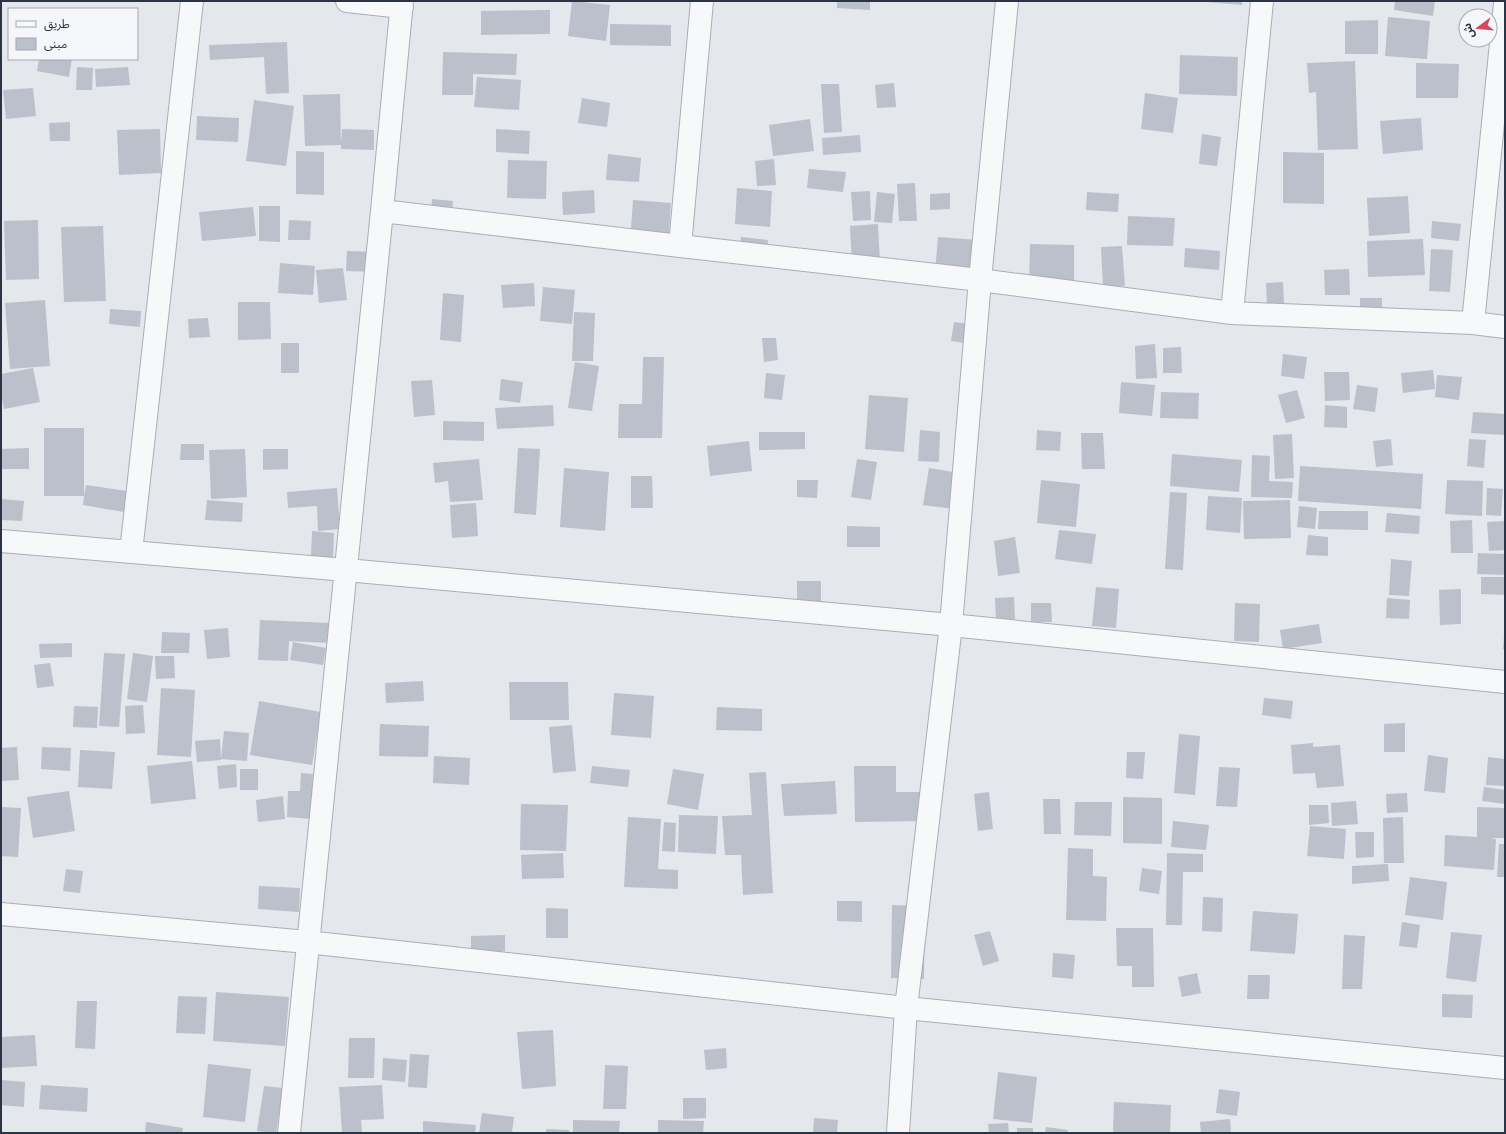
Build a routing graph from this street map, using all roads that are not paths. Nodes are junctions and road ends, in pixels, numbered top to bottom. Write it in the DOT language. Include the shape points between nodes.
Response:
graph roads {
  1 [pos="192,1"];
  2 [pos="347,1"];
  3 [pos="702,1"];
  4 [pos="1007,1"];
  5 [pos="1262,1"];
  6 [pos="1505,3"];
  7 [pos="402,4"];
  8 [pos="382,211"];
  9 [pos="680,246"];
  10 [pos="980,280"];
  11 [pos="1232,313"];
  12 [pos="1473,323"];
  13 [pos="1505,327"];
  14 [pos="1,541"];
  15 [pos="131,552"];
  16 [pos="346,570"];
  17 [pos="951,625"];
  18 [pos="1505,682"];
  19 [pos="1,914"];
  20 [pos="307,942"];
  21 [pos="906,1008"];
  22 [pos="1505,1068"];
  23 [pos="289,1133"];
  24 [pos="898,1133"];
  1 -- 15 [label="street"];
  2 -- 7 [label="street"];
  3 -- 9 [label="street"];
  4 -- 10 [label="street"];
  5 -- 11 [label="street"];
  6 -- 12 [label="street"];
  7 -- 8 [label="street"];
  8 -- 9 [label="street"];
  8 -- 16 [label="street"];
  9 -- 10 [label="street"];
  10 -- 11 [label="street"];
  10 -- 17 [label="street"];
  11 -- 12 [label="street"];
  12 -- 13 [label="street"];
  14 -- 15 [label="street"];
  15 -- 16 [label="street"];
  16 -- 17 [label="street"];
  16 -- 20 [label="street"];
  17 -- 18 [label="street"];
  17 -- 21 [label="street"];
  19 -- 20 [label="street"];
  20 -- 21 [label="street"];
  20 -- 23 [label="street"];
  21 -- 22 [label="street"];
  21 -- 24 [label="street"];
}
